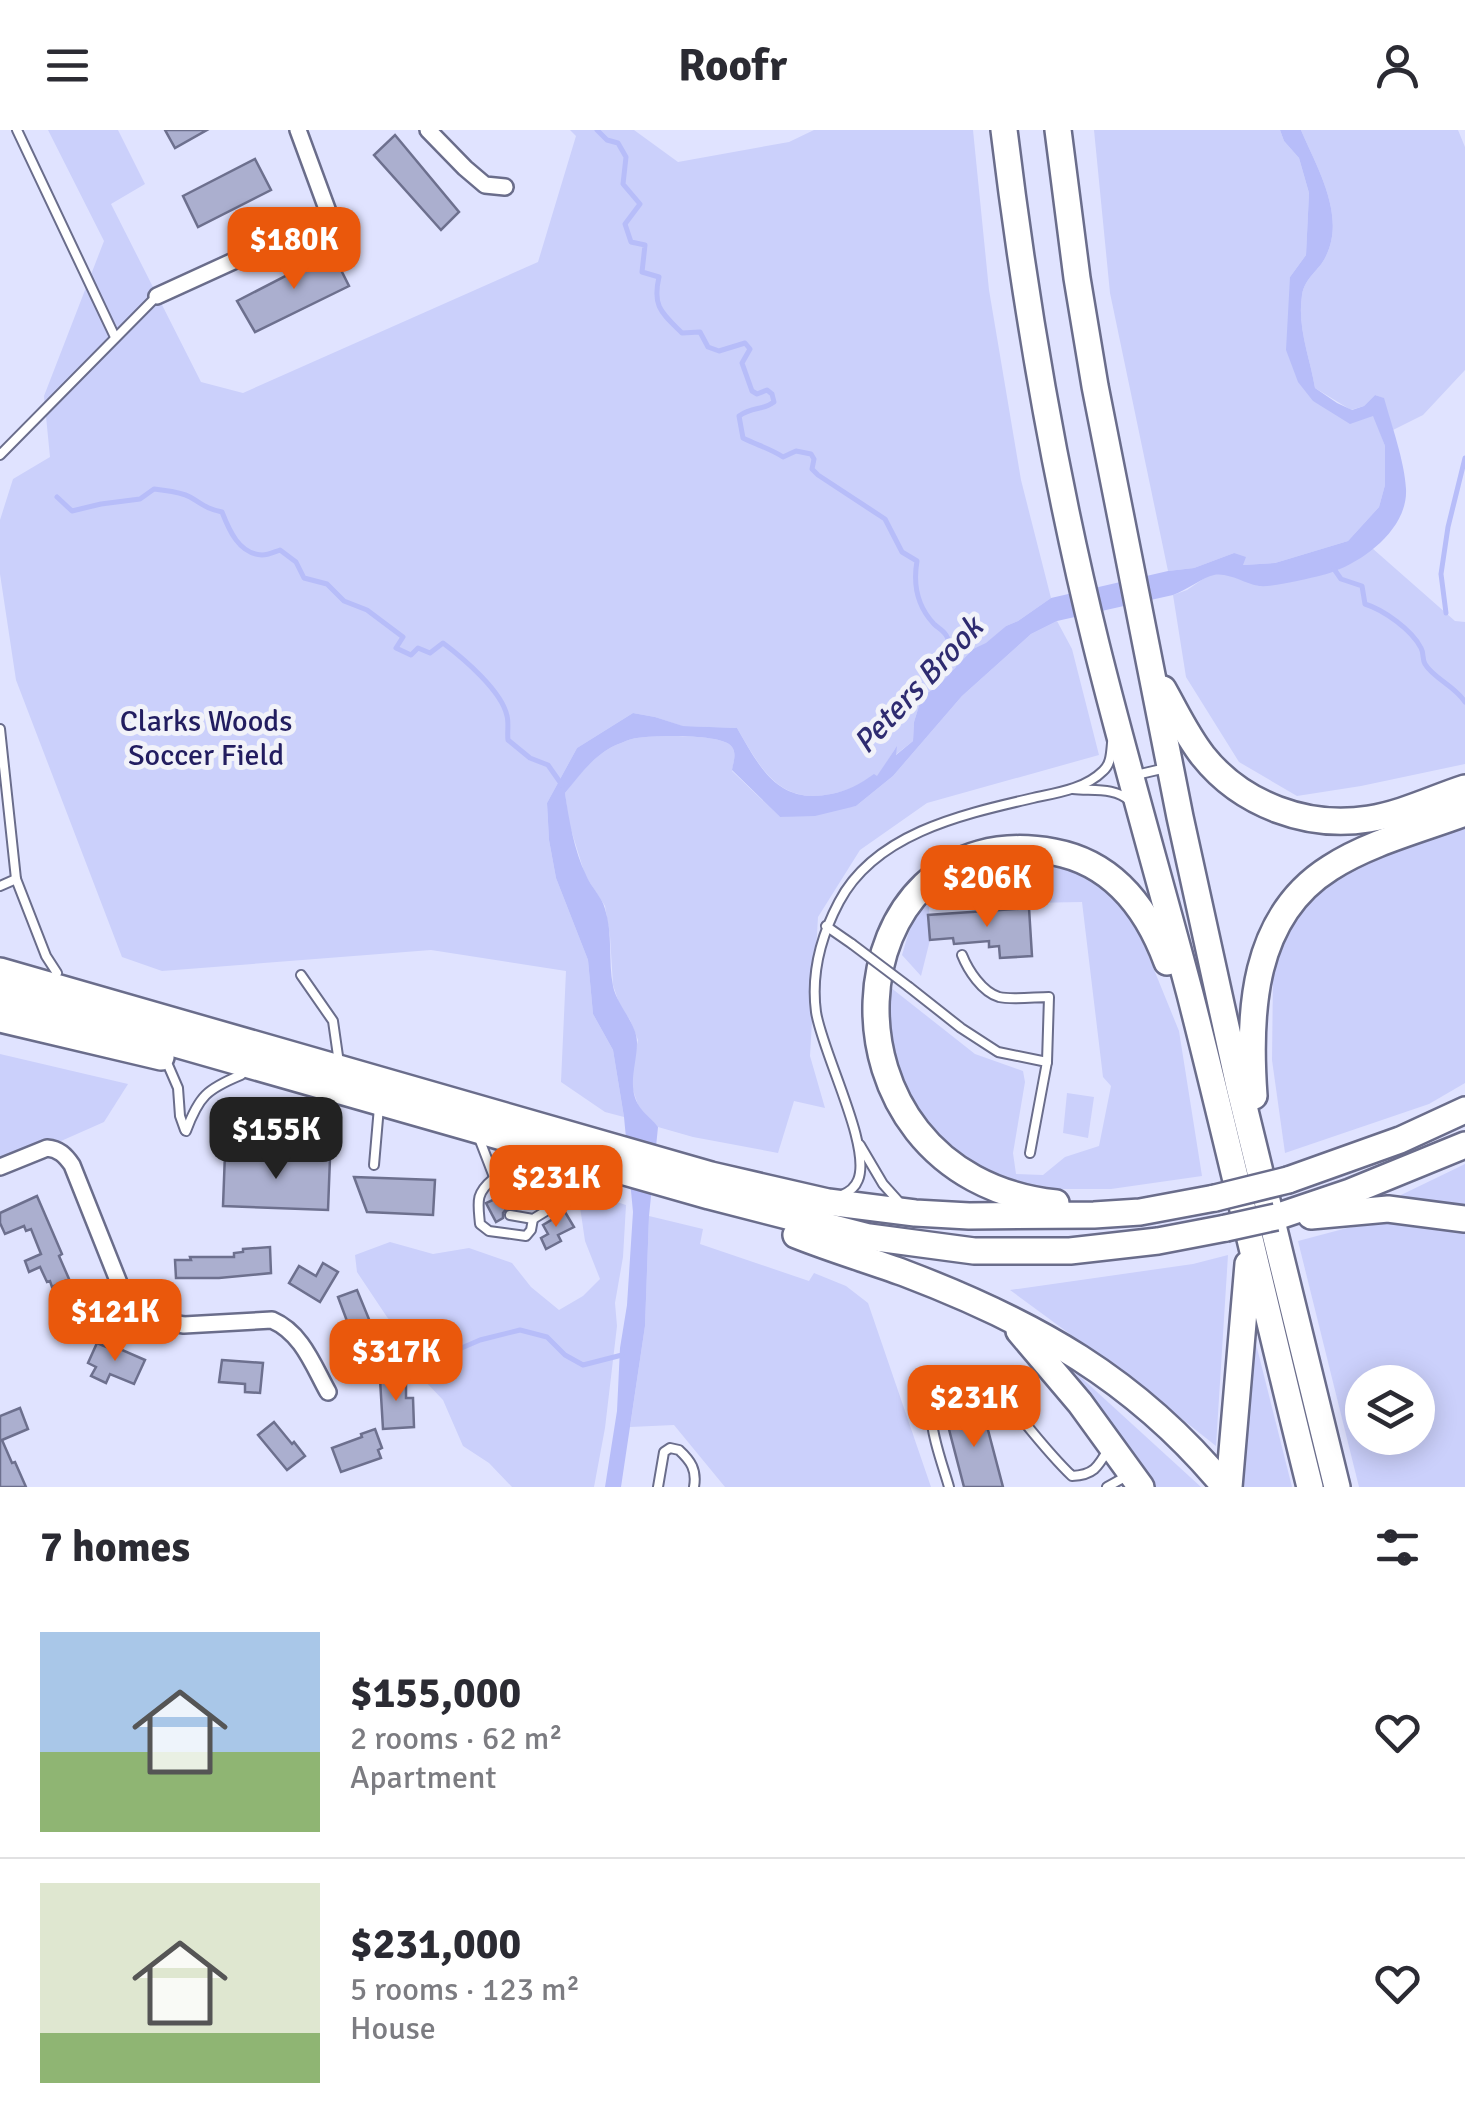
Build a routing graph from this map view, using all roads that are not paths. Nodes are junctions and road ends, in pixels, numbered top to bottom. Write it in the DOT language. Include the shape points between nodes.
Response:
graph roads {
  1 [pos="16,130"];
  2 [pos="298,130"];
  3 [pos="428,130"];
  4 [pos="1004,130"];
  5 [pos="1058,130"];
  6 [pos="505,187"];
  7 [pos="157,296"];
  8 [pos="115,337"];
  9 [pos="0,455"];
  10 [pos="1152,672"];
  11 [pos="1114,718"];
  12 [pos="0,729"];
  13 [pos="1170,767"];
  14 [pos="1130,776"];
  15 [pos="1465,788"];
  16 [pos="1073,789"];
  17 [pos="1141,812"];
  18 [pos="1465,813"];
  19 [pos="16,879"];
  20 [pos="0,886"];
  21 [pos="826,926"];
  22 [pos="0,953"];
  23 [pos="962,955"];
  24 [pos="0,972"];
  25 [pos="57,972"];
  26 [pos="301,976"];
  27 [pos="0,994"];
  28 [pos="1190,998"];
  29 [pos="106,1002"];
  30 [pos="0,1019"];
  31 [pos="165,1058"];
  32 [pos="1047,1062"];
  33 [pos="339,1068"];
  34 [pos="241,1075"];
  35 [pos="308,1082"];
  36 [pos="380,1102"];
  37 [pos="1465,1110"];
  38 [pos="476,1128"];
  39 [pos="856,1137"];
  40 [pos="1465,1146"];
  41 [pos="594,1151"];
  42 [pos="1030,1153"];
  43 [pos="374,1165"];
  44 [pos="1259,1166"];
  45 [pos="0,1167"];
  46 [pos="494,1179"];
  47 [pos="710,1185"];
  48 [pos="501,1196"];
  49 [pos="818,1200"];
  50 [pos="1319,1210"];
  51 [pos="1140,1212"];
  52 [pos="915,1214"];
  53 [pos="510,1215"];
  54 [pos="1465,1218"];
  55 [pos="533,1219"];
  56 [pos="1238,1233"];
  57 [pos="1004,1317"];
  58 [pos="968,1372"];
  59 [pos="328,1392"];
  60 [pos="976,1410"];
  61 [pos="1111,1444"];
  62 [pos="1072,1476"];
  63 [pos="1136,1480"];
  64 [pos="658,1487"];
  65 [pos="694,1487"];
  66 [pos="949,1487"];
  67 [pos="1076,1487"];
  68 [pos="1107,1487"];
  69 [pos="1227,1487"];
  70 [pos="1310,1487"];
  71 [pos="1336,1487"];
  1 -- 8 [label="lane"];
  2 -- 7 [label="street" via="330,217"];
  3 -- 6 [label="street" via="485,184"];
  4 -- 11 [label="highway" via="1034,344"];
  5 -- 10 [label="highway" via="1095,386"];
  7 -- 8 [label="lane"];
  8 -- 9 [label="lane"];
  10 -- 13 [label="highway"];
  10 -- 15 [label="highway" via="1199,752 1244,794 1278,810 1316,820 1371,819"];
  11 -- 14 [label="highway"];
  11 -- 16 [label="lane" via="1110,761"];
  12 -- 19 [label="lane"];
  13 -- 14 [label="lane"];
  13 -- 44 [label="highway"];
  14 -- 17 [label="highway"];
  16 -- 17 [label="lane" via="1118,792"];
  16 -- 21 [label="lane" via="917,832 868,865"];
  17 -- 28 [label="highway"];
  18 -- 44 [label="highway" via="1332,866 1292,898 1276,925 1252,1024"];
  19 -- 20 [label="lane"];
  19 -- 25 [label="lane"];
  21 -- 32 [label="lane, bridge" via="998,1052"];
  21 -- 39 [label="lane" via="816,1013"];
  22 -- 25 [label="highway"];
  23 -- 32 [label="lane" via="978,982 998,997 1049,997"];
  24 -- 29 [label="highway"];
  25 -- 29 [label="highway" via="85,981"];
  26 -- 33 [label="lane" via="333,1021"];
  27 -- 35 [label="highway"];
  28 -- 51 [label="highway" via="1151,924 1122,886 1093,865 1034,848 978,854 926,883 906,907 880,967 876,1018 882,1062 894,1096 936,1151 987,1185 1018,1196 1112,1203"];
  28 -- 56 [label="highway"];
  29 -- 33 [label="highway"];
  30 -- 31 [label="highway"];
  31 -- 34 [label="highway"];
  31 -- 34 [label="lane" via="186,1131 205,1095"];
  32 -- 42 [label="lane"];
  33 -- 41 [label="highway"];
  34 -- 35 [label="highway"];
  35 -- 36 [label="highway"];
  36 -- 38 [label="highway"];
  36 -- 43 [label="lane"];
  37 -- 51 [label="highway, bridge" via="1288,1180"];
  38 -- 41 [label="highway"];
  38 -- 46 [label="lane"];
  39 -- 49 [label="lane" via="858,1181 851,1191"];
  39 -- 52 [label="lane" via="882,1184"];
  40 -- 50 [label="highway"];
  41 -- 47 [label="highway"];
  41 -- 55 [label="lane" via="578,1192"];
  44 -- 71 [label="highway"];
  45 -- 59 [label="street" via="55,1148 68,1160 121,1288 139,1312 184,1325 284,1325"];
  46 -- 48 [label="lane"];
  46 -- 55 [label="lane" via="482,1188 480,1224 526,1236"];
  47 -- 49 [label="highway"];
  47 -- 56 [label="highway" via="869,1237 974,1250 1070,1250"];
  47 -- 57 [label="highway" via="800,1236"];
  49 -- 52 [label="highway"];
  50 -- 54 [label="highway"];
  50 -- 56 [label="highway, bridge" via="1276,1217"];
  51 -- 52 [label="highway"];
  53 -- 55 [label="lane"];
  56 -- 69 [label="highway"];
  56 -- 70 [label="highway"];
  57 -- 61 [label="highway"];
  57 -- 69 [label="highway" via="1104,1373"];
  58 -- 60 [label="lane"];
  58 -- 62 [label="lane" via="992,1384"];
  58 -- 66 [label="lane" via="935,1384 930,1401"];
  61 -- 62 [label="lane" via="1100,1465"];
  61 -- 63 [label="highway"];
  62 -- 67 [label="lane"];
  63 -- 68 [label="lane"];
  64 -- 65 [label="lane" via="670,1448 693,1467"];
}
